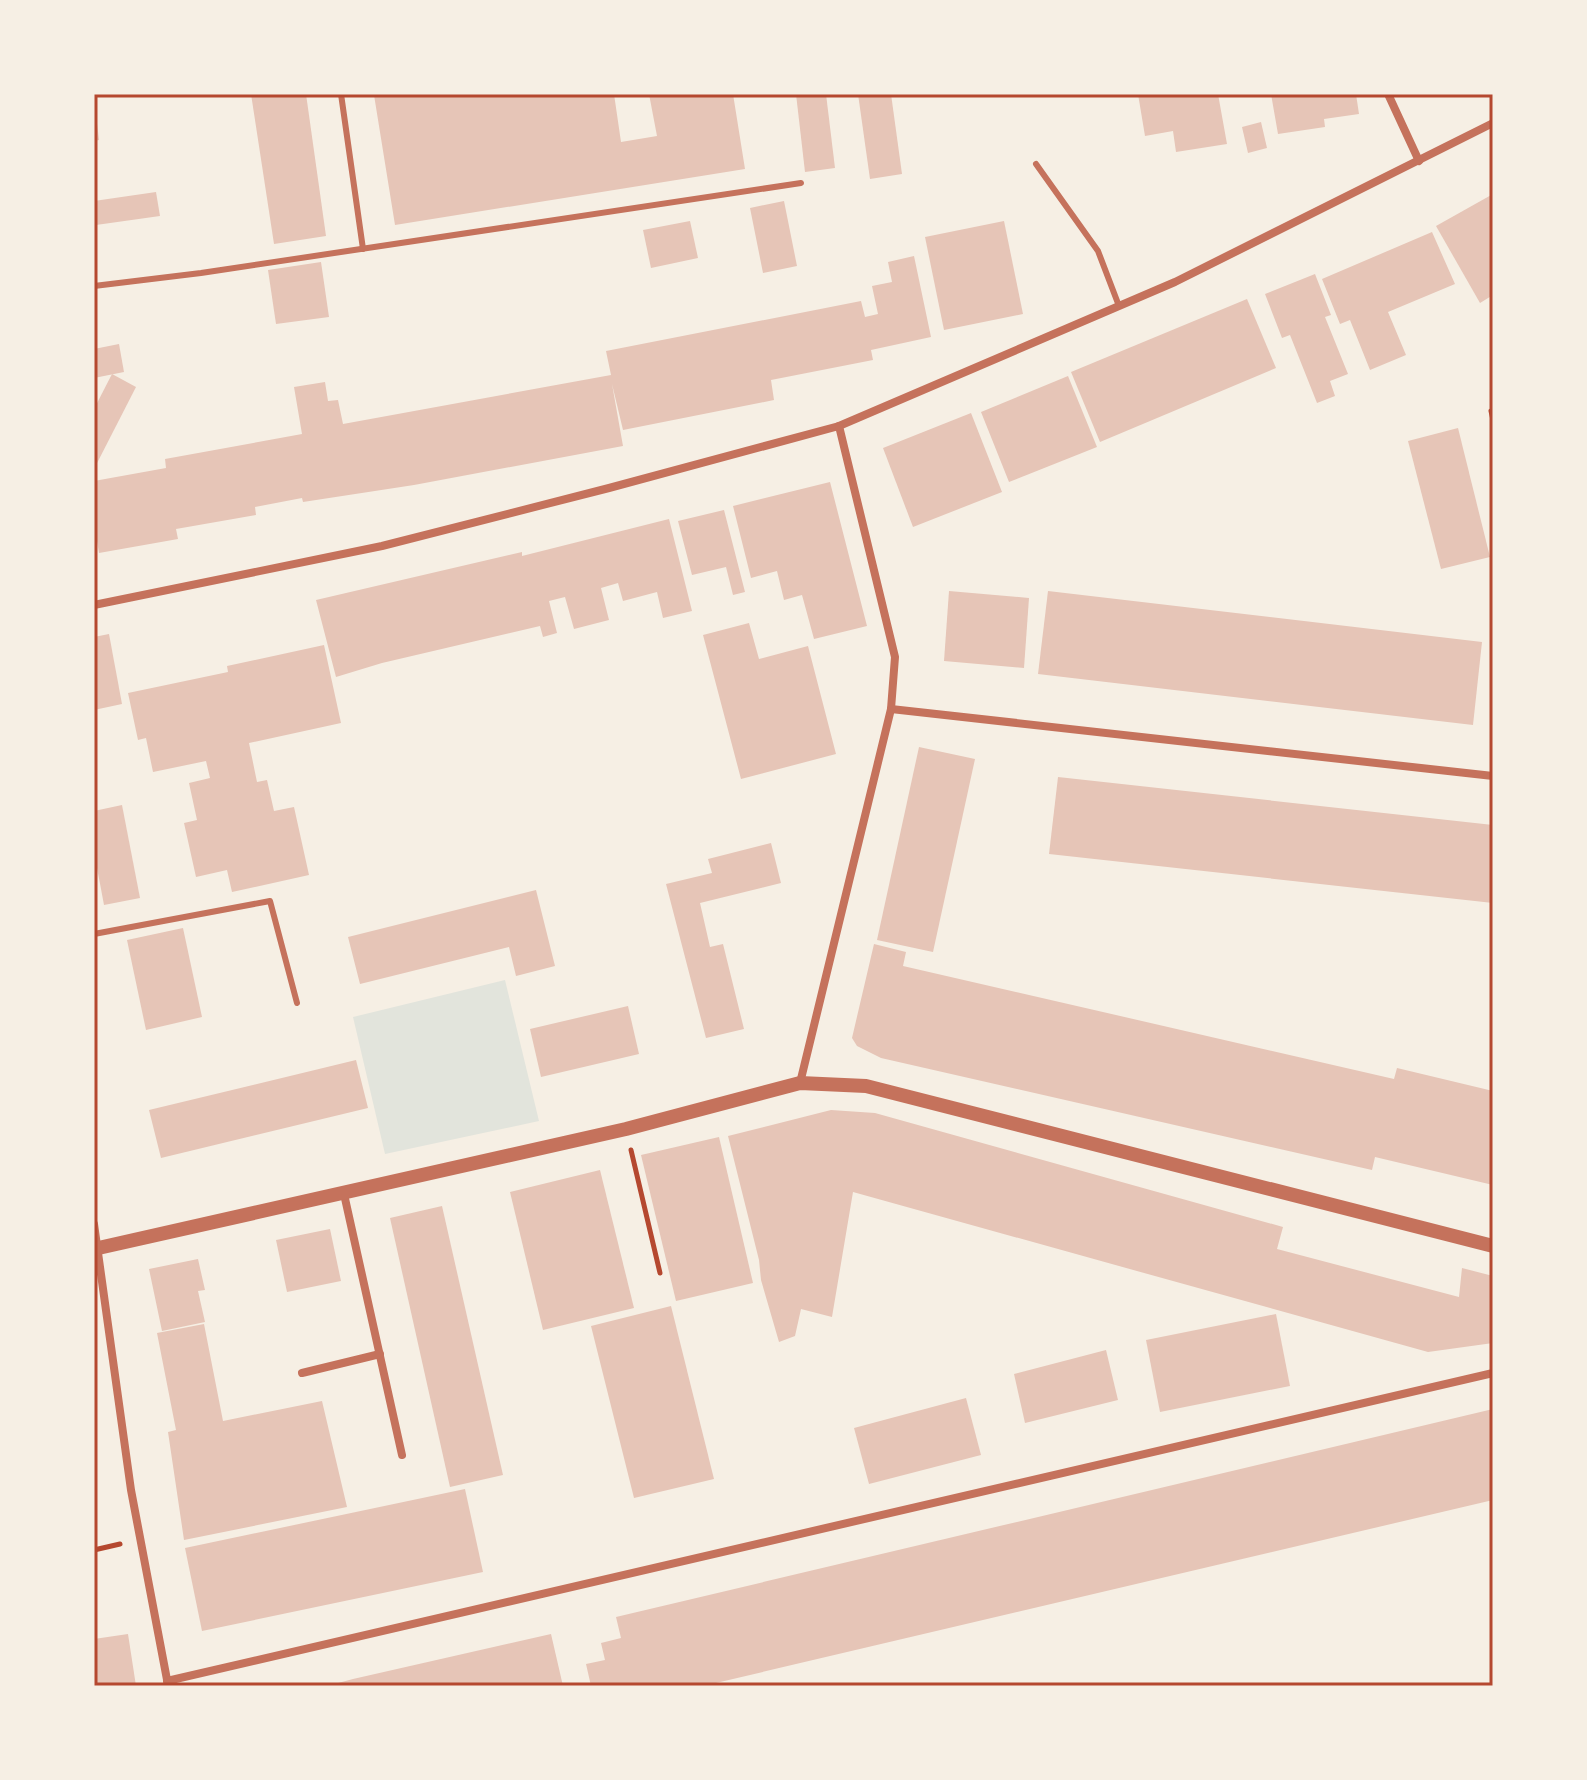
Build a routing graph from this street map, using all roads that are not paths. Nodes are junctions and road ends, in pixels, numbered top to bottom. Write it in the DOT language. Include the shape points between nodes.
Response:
graph roads {
  1 [pos="341,94"];
  2 [pos="1388,94"];
  3 [pos="1493,123"];
  4 [pos="1419,161"];
  5 [pos="1036,164"];
  6 [pos="801,183"];
  7 [pos="363,249"];
  8 [pos="94,286"];
  9 [pos="1119,306"];
  10 [pos="839,426"];
  11 [pos="94,605"];
  12 [pos="891,709"];
  13 [pos="1493,776"];
  14 [pos="94,934"];
  15 [pos="297,1003"];
  16 [pos="800,1083"];
  17 [pos="344,1194"];
  18 [pos="94,1224"];
  19 [pos="1493,1246"];
  20 [pos="96,1249"];
  21 [pos="380,1354"];
  22 [pos="302,1373"];
  23 [pos="1493,1373"];
  24 [pos="402,1455"];
  25 [pos="168,1684"];
  1 -- 7 [label="lane"];
  2 -- 4 [label="street"];
  3 -- 4 [label="street"];
  4 -- 9 [label="street"];
  5 -- 9 [label="lane" via="1098,251"];
  6 -- 7 [label="lane"];
  7 -- 8 [label="lane"];
  9 -- 10 [label="street"];
  10 -- 11 [label="street" via="382,546"];
  10 -- 12 [label="street" via="895,657"];
  12 -- 13 [label="street"];
  12 -- 16 [label="street"];
  14 -- 15 [label="lane" via="270,901"];
  16 -- 17 [label="street"];
  16 -- 19 [label="street" via="866,1086"];
  17 -- 20 [label="street"];
  17 -- 21 [label="street"];
  18 -- 20 [label="street"];
  20 -- 25 [label="street" via="131,1490"];
  21 -- 22 [label="street"];
  21 -- 24 [label="street"];
  23 -- 25 [label="street"];
}
